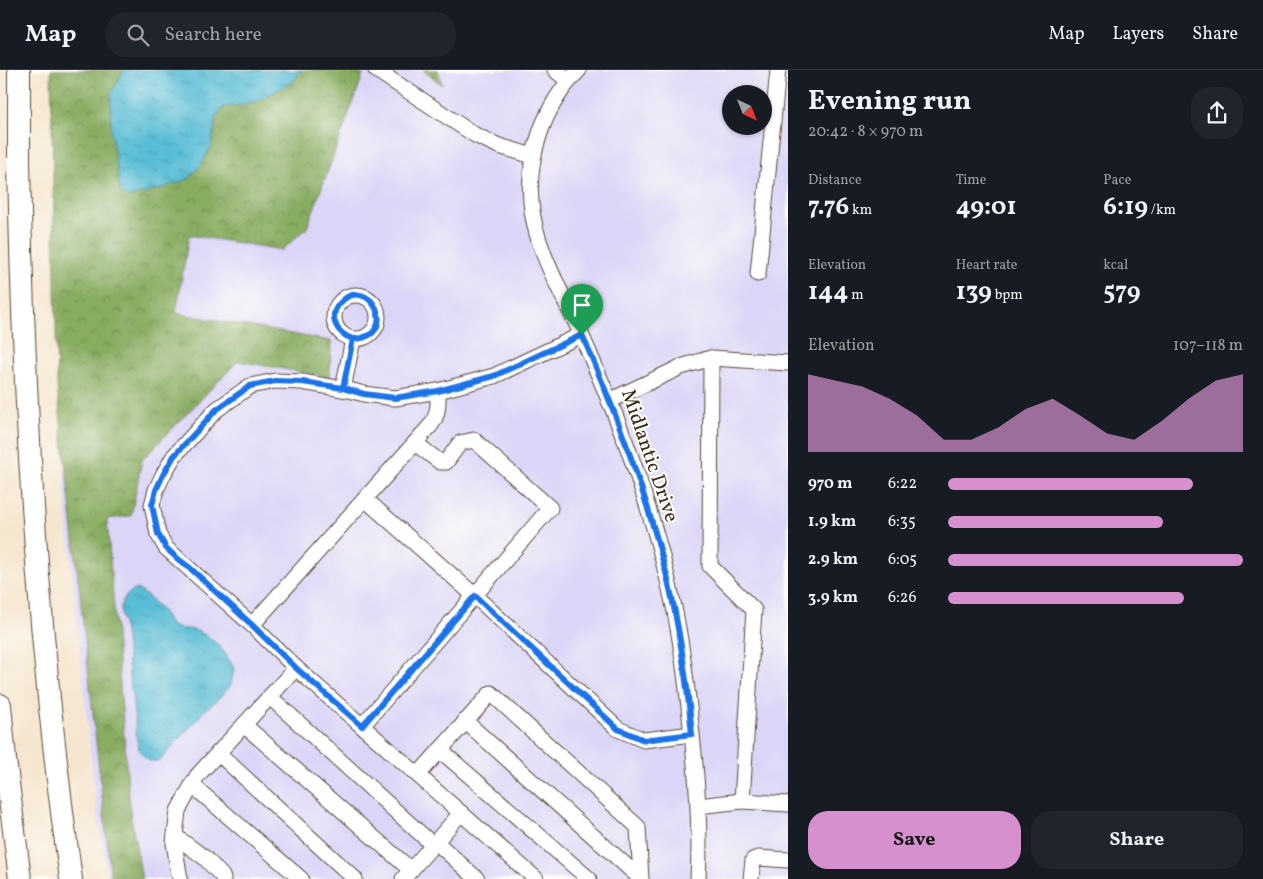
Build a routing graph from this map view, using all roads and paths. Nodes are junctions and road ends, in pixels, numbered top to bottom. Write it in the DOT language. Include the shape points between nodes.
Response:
graph roads {
  1 [pos="19,70"];
  2 [pos="376,70"];
  3 [pos="555,70"];
  4 [pos="778,70"];
  5 [pos="392,74"];
  6 [pos="574,75"];
  7 [pos="534,156"];
  8 [pos="758,274"];
  9 [pos="582,335"];
  10 [pos="353,339"];
  11 [pos="711,358"];
  12 [pos="788,363"];
  13 [pos="343,388"];
  14 [pos="438,391"];
  15 [pos="609,400"];
  16 [pos="415,443"];
  17 [pos="365,499"];
  18 [pos="475,596"];
  19 [pos="252,625"];
  20 [pos="296,668"];
  21 [pos="270,697"];
  22 [pos="0,705"];
  23 [pos="465,721"];
  24 [pos="244,725"];
  25 [pos="362,726"];
  26 [pos="692,734"];
  27 [pos="440,750"];
  28 [pos="218,754"];
  29 [pos="418,775"];
  30 [pos="192,785"];
  31 [pos="742,801"];
  32 [pos="788,804"];
  33 [pos="698,806"];
  34 [pos="461,813"];
  35 [pos="175,836"];
  36 [pos="435,843"];
  37 [pos="788,860"];
  38 [pos="407,875"];
  39 [pos="529,877"];
  40 [pos="20,879"];
  41 [pos="71,879"];
  42 [pos="180,879"];
  43 [pos="223,879"];
  44 [pos="301,879"];
  45 [pos="355,879"];
  46 [pos="477,879"];
  47 [pos="589,879"];
  48 [pos="698,879"];
  49 [pos="751,879"];
  1 -- 41 [label="highway" via="21,231 31,470 49,695"];
  2 -- 5 [label="street"];
  3 -- 6 [label="street"];
  4 -- 8 [label="street"];
  5 -- 7 [label="street" via="475,135"];
  6 -- 7 [label="street, Midlantic Drive" via="551,107"];
  7 -- 9 [label="street, Midlantic Drive" via="531,203 538,237"];
  9 -- 14 [label="street" via="494,376"];
  9 -- 15 [label="street, Midlantic Drive"];
  10 -- 13 [label="street"];
  11 -- 12 [label="street"];
  11 -- 15 [label="street" via="681,367"];
  11 -- 31 [label="street" via="710,566 754,610"];
  13 -- 14 [label="street" via="395,398"];
  13 -- 19 [label="street" via="275,381 250,386 216,410 180,449 156,490 152,505 154,520 166,548"];
  14 -- 16 [label="street" via="435,420"];
  15 -- 26 [label="street, Midlantic Drive" via="644,496 668,581 681,646"];
  16 -- 17 [label="street"];
  16 -- 18 [label="street" via="440,462 446,462 460,443 474,440 550,508"];
  17 -- 18 [label="street"];
  17 -- 19 [label="street"];
  18 -- 25 [label="street"];
  18 -- 26 [label="street" via="618,729 644,740"];
  19 -- 20 [label="street"];
  20 -- 21 [label="street"];
  20 -- 25 [label="street"];
  21 -- 24 [label="street"];
  21 -- 36 [label="street"];
  22 -- 40 [label="highway"];
  23 -- 23 [label="street" via="509,761 641,879 638,827 490,693"];
  23 -- 27 [label="street"];
  24 -- 28 [label="street"];
  24 -- 38 [label="street"];
  25 -- 29 [label="street"];
  26 -- 33 [label="street, Midlantic Drive"];
  27 -- 29 [label="street"];
  27 -- 47 [label="street"];
  28 -- 30 [label="street"];
  28 -- 45 [label="street"];
  29 -- 34 [label="street"];
  30 -- 35 [label="street" via="178,810"];
  30 -- 44 [label="street"];
  31 -- 32 [label="street"];
  31 -- 33 [label="street"];
  33 -- 48 [label="street, Midlantic Drive"];
  34 -- 36 [label="street"];
  34 -- 39 [label="street"];
  35 -- 42 [label="street"];
  35 -- 43 [label="street" via="204,858"];
  36 -- 38 [label="street"];
  36 -- 46 [label="street"];
  37 -- 49 [label="street" via="752,860"];
}
